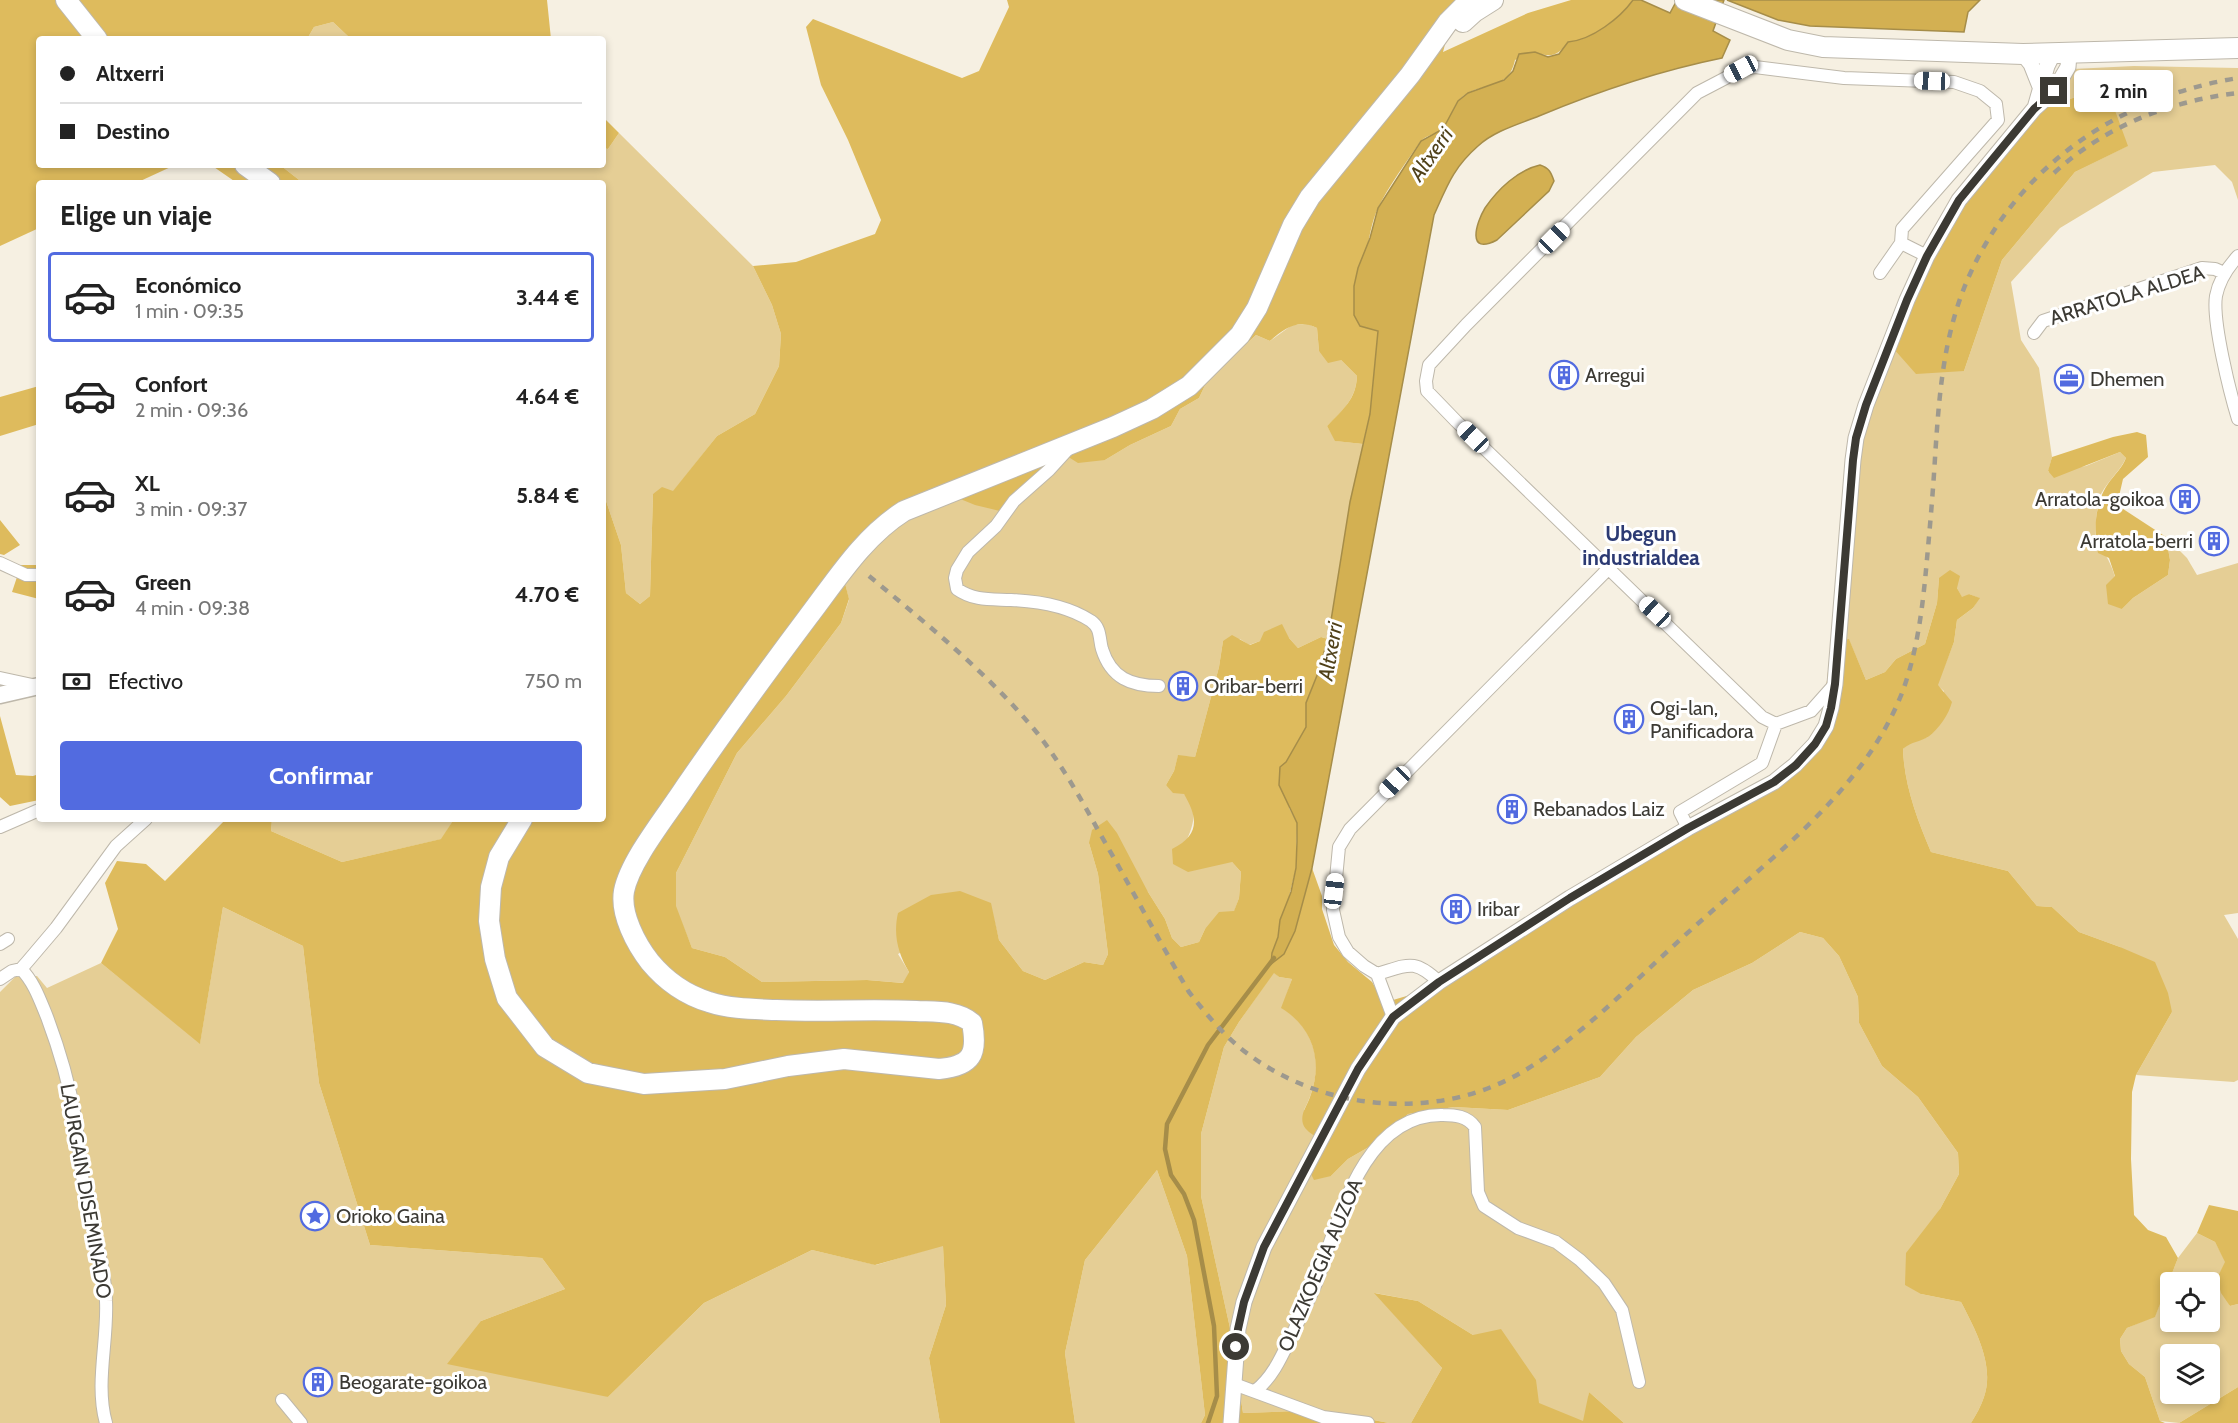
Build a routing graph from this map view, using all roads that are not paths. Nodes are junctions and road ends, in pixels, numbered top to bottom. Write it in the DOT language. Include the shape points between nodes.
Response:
graph roads {
  1 [pos="66,0"];
  2 [pos="1493,0"];
  3 [pos="1685,0"];
  4 [pos="1476,4"];
  5 [pos="95,36"];
  6 [pos="2238,48"];
  7 [pos="2023,54"];
  8 [pos="2061,54"];
  9 [pos="2040,88"];
  10 [pos="2034,109"];
  11 [pos="249,168"];
  12 [pos="266,180"];
  13 [pos="1901,243"];
  14 [pos="1927,256"];
  15 [pos="2238,256"];
  16 [pos="1880,273"];
  17 [pos="2224,273"];
  18 [pos="2034,333"];
  19 [pos="2238,419"];
  20 [pos="1073,444"];
  21 [pos="0,563"];
  22 [pos="1609,568"];
  23 [pos="36,575"];
  24 [pos="0,678"];
  25 [pos="1835,684"];
  26 [pos="36,686"];
  27 [pos="36,686"];
  28 [pos="1159,686"];
  29 [pos="0,695"];
  30 [pos="1776,724"];
  31 [pos="36,811"];
  32 [pos="143,822"];
  33 [pos="520,822"];
  34 [pos="0,827"];
  35 [pos="1688,828"];
  36 [pos="21,969"];
  37 [pos="1377,974"];
  38 [pos="0,979"];
  39 [pos="1439,982"];
  40 [pos="1393,1017"];
  41 [pos="1640,1382"];
  42 [pos="1234,1384"];
  43 [pos="1255,1391"];
  44 [pos="282,1400"];
  45 [pos="106,1423"];
  46 [pos="301,1423"];
  47 [pos="1232,1423"];
  48 [pos="1368,1423"];
  1 -- 5 [label="highway"];
  2 -- 4 [label="highway"];
  3 -- 7 [label="highway" via="1788,40 1823,47"];
  4 -- 20 [label="highway" via="1431,57 1410,75 1310,197 1293,225 1257,308 1234,342 1189,386 1152,409"];
  6 -- 8 [label="highway"];
  7 -- 8 [label="highway"];
  7 -- 9 [label="street"];
  8 -- 9 [label="street"];
  8 -- 10 [label="street" via="2068,67 2054,91"];
  9 -- 10 [label="street"];
  10 -- 14 [label="street" via="1959,200"];
  11 -- 12 [label="highway"];
  13 -- 14 [label="street"];
  13 -- 16 [label="street"];
  13 -- 22 [label="street" via="1902,229 1998,120 1996,104 1980,91 1954,82 1741,69 1697,93 1429,365 1427,391"];
  14 -- 25 [label="street" via="1856,438"];
  15 -- 17 [label="street, ARRATOLA ALDEA"];
  17 -- 18 [label="street, ARRATOLA ALDEA" via="2202,268 2177,275 2043,321"];
  17 -- 19 [label="street, ARRATOLA ALDEA" via="2216,298 2217,323"];
  20 -- 28 [label="street" via="968,552 957,570 957,589 966,596 1051,605 1090,620 1098,627 1103,651 1118,675 1132,685"];
  20 -- 33 [label="highway" via="904,510 877,531 854,555 787,644 689,783 632,869 624,892 630,927 645,955 667,979 687,993 735,1008 946,1012 972,1023 975,1050 970,1058 952,1068 939,1069 844,1059 724,1079 644,1084 588,1073 545,1047 507,998 495,959 489,921 491,887 499,857"];
  21 -- 23 [label="street" via="26,575"];
  22 -- 30 [label="street" via="1762,717"];
  22 -- 37 [label="street" via="1350,829 1339,847 1333,910 1340,937 1348,952"];
  24 -- 26 [label="street"];
  25 -- 30 [label="street" via="1811,711"];
  25 -- 35 [label="street" via="1826,726 1796,765 1774,782"];
  27 -- 29 [label="main road"];
  30 -- 35 [label="street" via="1762,763 1680,812"];
  31 -- 34 [label="street"];
  32 -- 36 [label="street" via="116,846"];
  35 -- 39 [label="street"];
  36 -- 38 [label="street"];
  36 -- 45 [label="street, LAURGAIN DISEMINADO" via="41,1002 72,1099 83,1182 105,1286 102,1409"];
  37 -- 39 [label="street" via="1412,964"];
  37 -- 40 [label="street"];
  39 -- 40 [label="street"];
  40 -- 42 [label="street" via="1358,1069 1264,1247 1238,1329"];
  41 -- 43 [label="street, OLAZKOEGIA AUZOA" via="1622,1310 1604,1283 1556,1242 1518,1228 1484,1206 1478,1192 1472,1122 1459,1116 1427,1115 1392,1133 1361,1168 1344,1201 1304,1309 1279,1361"];
  42 -- 43 [label="street"];
  42 -- 47 [label="street"];
  43 -- 48 [label="street" via="1323,1417"];
  44 -- 46 [label="street"];
}
